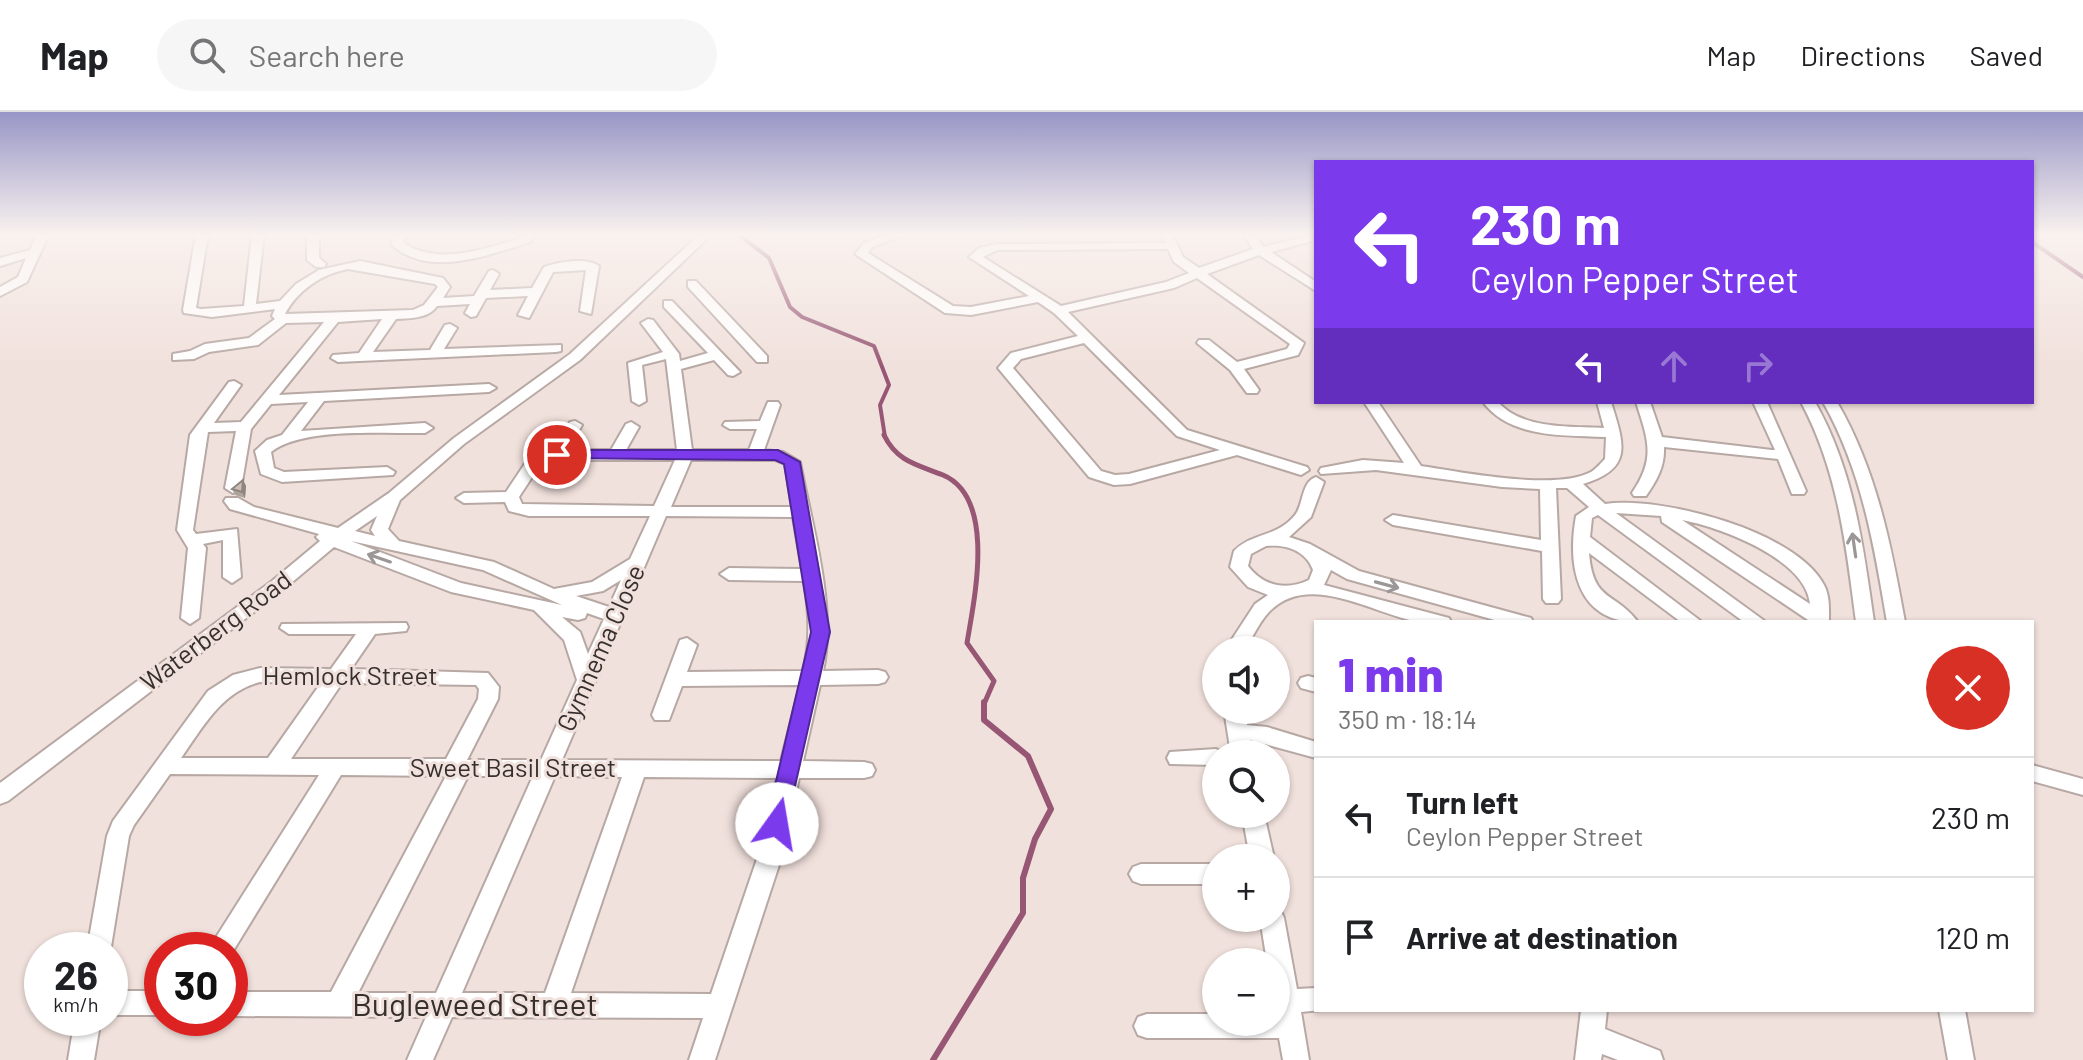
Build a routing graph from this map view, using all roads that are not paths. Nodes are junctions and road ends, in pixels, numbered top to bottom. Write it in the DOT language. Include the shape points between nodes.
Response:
graph roads {
  1 [pos="23,278"];
  2 [pos="194,278"];
  3 [pos="253,278"];
  4 [pos="313,278"];
  5 [pos="424,278"];
  6 [pos="490,278"];
  7 [pos="544,278"];
  8 [pos="590,278"];
  9 [pos="667,278"];
  10 [pos="899,278"];
  11 [pos="1007,278"];
  12 [pos="1187,278"];
  13 [pos="1203,278"];
  14 [pos="692,284"];
  15 [pos="0,292"];
  16 [pos="535,292"];
  17 [pos="1040,298"];
  18 [pos="434,302"];
  19 [pos="476,302"];
  20 [pos="286,304"];
  21 [pos="668,304"];
  22 [pos="250,305"];
  23 [pos="1059,310"];
  24 [pos="586,311"];
  25 [pos="524,315"];
  26 [pos="391,316"];
  27 [pos="334,318"];
  28 [pos="283,319"];
  29 [pos="727,322"];
  30 [pos="648,323"];
  31 [pos="450,328"];
  32 [pos="694,331"];
  33 [pos="1087,338"];
  34 [pos="1204,343"];
  35 [pos="556,348"];
  36 [pos="435,353"];
  37 [pos="717,355"];
  38 [pos="364,356"];
  39 [pos="178,357"];
  40 [pos="338,358"];
  41 [pos="762,359"];
  42 [pos="672,360"];
  43 [pos="1235,367"];
  44 [pos="733,372"];
  45 [pos="234,385"];
  46 [pos="489,388"];
  47 [pos="1252,390"];
  48 [pos="321,396"];
  49 [pos="267,400"];
  50 [pos="639,401"];
  51 [pos="1372,404"];
  52 [pos="1491,404"];
  53 [pos="1605,404"];
  54 [pos="1644,404"];
  55 [pos="1761,404"];
  56 [pos="1809,404"];
  57 [pos="1831,404"];
  58 [pos="773,405"];
  59 [pos="575,425"];
  60 [pos="730,425"];
  61 [pos="766,425"];
  62 [pos="246,426"];
  63 [pos="631,427"];
  64 [pos="203,428"];
  65 [pos="425,428"];
  66 [pos="1612,433"];
  67 [pos="289,436"];
  68 [pos="1656,441"];
  69 [pos="1234,451"];
  70 [pos="1784,453"];
  71 [pos="557,455"];
  72 [pos="616,455"];
  73 [pos="685,455"];
  74 [pos="755,455"];
  75 [pos="1416,470"];
  76 [pos="387,472"];
  77 [pos="1322,477"];
  78 [pos="1573,484"];
  79 [pos="1548,485"];
  80 [pos="1798,491"];
  81 [pos="1640,493"];
  82 [pos="395,496"];
  83 [pos="511,497"];
  84 [pos="464,498"];
  85 [pos="1598,507"];
  86 [pos="661,511"];
  87 [pos="800,512"];
  88 [pos="1659,512"];
  89 [pos="1303,517"];
  90 [pos="1393,520"];
  91 [pos="329,534"];
  92 [pos="1579,537"];
  93 [pos="194,540"];
  94 [pos="1275,540"];
  95 [pos="393,545"];
  96 [pos="1550,547"];
  97 [pos="1310,552"];
  98 [pos="450,558"];
  99 [pos="639,562"];
  100 [pos="729,574"];
  101 [pos="811,575"];
  102 [pos="232,577"];
  103 [pos="428,577"];
  104 [pos="1253,583"];
  105 [pos="1308,588"];
  106 [pos="1286,592"];
  107 [pos="542,599"];
  108 [pos="1552,599"];
  109 [pos="190,618"];
  110 [pos="614,619"];
  111 [pos="1251,620"];
  112 [pos="1435,620"];
  113 [pos="1517,620"];
  114 [pos="1627,620"];
  115 [pos="1690,620"];
  116 [pos="1754,620"];
  117 [pos="1820,620"];
  118 [pos="1865,620"];
  119 [pos="1896,620"];
  120 [pos="370,627"];
  121 [pos="399,627"];
  122 [pos="289,628"];
  123 [pos="1242,636"];
  124 [pos="687,645"];
  125 [pos="336,675"];
  126 [pos="813,676"];
  127 [pos="878,677"];
  128 [pos="675,679"];
  129 [pos="587,682"];
  130 [pos="662,715"];
  131 [pos="1243,724"];
  132 [pos="1314,749"];
  133 [pos="1202,757"];
  134 [pos="1178,758"];
  135 [pos="163,766"];
  136 [pos="274,767"];
  137 [pos="335,767"];
  138 [pos="456,768"];
  139 [pos="549,768"];
  140 [pos="636,768"];
  141 [pos="790,769"];
  142 [pos="864,770"];
  143 [pos="2034,774"];
  144 [pos="2083,787"];
  145 [pos="0,795"];
  146 [pos="1141,874"];
  147 [pos="1202,874"];
  148 [pos="102,932"];
  149 [pos="231,932"];
  150 [pos="1314,1001"];
  151 [pos="248,1004"];
  152 [pos="339,1004"];
  153 [pos="445,1004"];
  154 [pos="554,1005"];
  155 [pos="719,1006"];
  156 [pos="1952,1012"];
  157 [pos="1290,1013"];
  158 [pos="1290,1020"];
  159 [pos="1202,1021"];
  160 [pos="1147,1026"];
  161 [pos="1591,1035"];
  162 [pos="85,1036"];
  163 [pos="81,1060"];
  164 [pos="420,1060"];
  165 [pos="702,1060"];
  166 [pos="1296,1060"];
  167 [pos="1650,1060"];
  168 [pos="1961,1060"];
  1 -- 15 [label="street"];
  2 -- 22 [label="street" via="188,309 210,313"];
  3 -- 22 [label="street"];
  4 -- 20 [label="street"];
  5 -- 18 [label="street" via="444,287"];
  6 -- 19 [label="street"];
  7 -- 16 [label="street"];
  8 -- 24 [label="street"];
  9 -- 82 [label="street, Waterberg Road" via="625,323 519,409"];
  10 -- 17 [label="street" via="945,308 967,312"];
  11 -- 17 [label="street"];
  12 -- 23 [label="street"];
  13 -- 43 [label="street" via="1297,343 1293,352"];
  14 -- 29 [label="street"];
  16 -- 19 [label="street"];
  16 -- 25 [label="street"];
  17 -- 23 [label="street"];
  18 -- 19 [label="street"];
  18 -- 26 [label="street" via="423,312"];
  20 -- 22 [label="street"];
  20 -- 28 [label="street" via="277,314"];
  21 -- 32 [label="street"];
  23 -- 33 [label="street"];
  26 -- 27 [label="street"];
  26 -- 38 [label="street"];
  27 -- 28 [label="street"];
  27 -- 49 [label="street"];
  28 -- 39 [label="street" via="251,343"];
  29 -- 32 [label="street"];
  29 -- 41 [label="street"];
  30 -- 42 [label="street"];
  31 -- 36 [label="street"];
  32 -- 37 [label="street"];
  33 -- 69 [label="street" via="1177,430"];
  33 -- 69 [label="street" via="1016,356 1005,368 1095,474 1130,479"];
  34 -- 43 [label="street"];
  35 -- 36 [label="street"];
  36 -- 38 [label="street"];
  37 -- 42 [label="street"];
  37 -- 44 [label="street"];
  38 -- 40 [label="street"];
  42 -- 50 [label="street" via="635,363"];
  42 -- 73 [label="street"];
  43 -- 47 [label="street"];
  45 -- 64 [label="street"];
  46 -- 48 [label="street"];
  48 -- 49 [label="street"];
  48 -- 67 [label="street"];
  49 -- 62 [label="street"];
  51 -- 75 [label="street"];
  52 -- 66 [label="street" via="1515,423"];
  53 -- 66 [label="street"];
  54 -- 68 [label="street"];
  55 -- 70 [label="street"];
  118 -- 56 [label="street, one-way" via="1846,493"];
  57 -- 119 [label="street" via="1846,427 1875,505"];
  58 -- 61 [label="street"];
  59 -- 71 [label="street"];
  60 -- 61 [label="street"];
  61 -- 74 [label="street"];
  62 -- 64 [label="street"];
  62 -- 91 [label="street" via="233,495 236,506"];
  63 -- 72 [label="street"];
  64 -- 93 [label="street" via="185,523"];
  65 -- 67 [label="street"];
  66 -- 78 [label="street" via="1612,462 1597,476"];
  67 -- 76 [label="street" via="265,447 265,467 273,475"];
  68 -- 70 [label="street"];
  68 -- 81 [label="street" via="1657,469"];
  69 -- 77 [label="street" via="1301,470 1310,466"];
  70 -- 80 [label="street"];
  71 -- 72 [label="street"];
  71 -- 83 [label="street" via="532,465"];
  72 -- 73 [label="street"];
  73 -- 74 [label="street"];
  73 -- 86 [label="street, Gymnema Close"];
  74 -- 87 [label="street" via="790,460"];
  75 -- 77 [label="street" via="1366,464"];
  75 -- 79 [label="street"];
  77 -- 89 [label="street"];
  78 -- 79 [label="street"];
  78 -- 85 [label="street"];
  79 -- 96 [label="street"];
  82 -- 91 [label="street, Waterberg Road"];
  82 -- 95 [label="street" via="379,530"];
  83 -- 84 [label="street"];
  83 -- 86 [label="street" via="515,507 529,511"];
  85 -- 88 [label="street"];
  85 -- 92 [label="street" via="1584,516"];
  85 -- 116 [label="street"];
  86 -- 87 [label="street"];
  86 -- 99 [label="street, Gymnema Close"];
  87 -- 101 [label="street"];
  88 -- 117 [label="street"];
  88 -- 117 [label="street" via="1728,526 1789,563 1818,590"];
  89 -- 94 [label="street"];
  89 -- 97 [label="street"];
  90 -- 96 [label="street"];
  91 -- 95 [label="street"];
  103 -- 91 [label="street, one-way"];
  91 -- 145 [label="street, Waterberg Road" via="278,585"];
  92 -- 114 [label="street" via="1587,587"];
  92 -- 115 [label="street"];
  93 -- 102 [label="street" via="231,533"];
  93 -- 109 [label="street"];
  94 -- 97 [label="street"];
  94 -- 104 [label="street" via="1243,551 1239,567"];
  95 -- 98 [label="street"];
  96 -- 108 [label="street"];
  97 -- 105 [label="street" via="1322,570"];
  97 -- 113 [label="street, one-way" via="1353,575"];
  98 -- 103 [label="street"];
  98 -- 107 [label="street" via="488,566"];
  99 -- 107 [label="street" via="597,587"];
  99 -- 110 [label="street, Gymnema Close"];
  100 -- 101 [label="street"];
  101 -- 126 [label="street" via="820,632"];
  103 -- 107 [label="street" via="457,588"];
  104 -- 106 [label="street"];
  104 -- 111 [label="street" via="1257,604"];
  105 -- 106 [label="street"];
  105 -- 112 [label="street"];
  106 -- 111 [label="street"];
  107 -- 110 [label="street"];
  107 -- 129 [label="street" via="573,637"];
  110 -- 129 [label="street, Gymnema Close"];
  111 -- 123 [label="street"];
  120 -- 121 [label="street"];
  120 -- 122 [label="street"];
  120 -- 125 [label="street"];
  124 -- 128 [label="street"];
  125 -- 135 [label="street, Hemlock Street" via="260,675 233,683 215,696"];
  125 -- 136 [label="street"];
  125 -- 138 [label="street, Hemlock Street" via="471,676 487,682 488,699"];
  126 -- 127 [label="street"];
  126 -- 128 [label="street"];
  126 -- 141 [label="street"];
  128 -- 130 [label="street"];
  129 -- 139 [label="street, Gymnema Close"];
  131 -- 132 [label="street"];
  133 -- 134 [label="street"];
  135 -- 136 [label="street, Sweet Basil Street"];
  135 -- 148 [label="street, Hemlock Street" via="120,828"];
  136 -- 137 [label="street, Sweet Basil Street"];
  137 -- 138 [label="street, Sweet Basil Street"];
  137 -- 149 [label="street"];
  138 -- 139 [label="street, Sweet Basil Street"];
  138 -- 152 [label="street, Hemlock Street"];
  139 -- 140 [label="street, Sweet Basil Street"];
  139 -- 153 [label="street, Gymnema Close"];
  140 -- 141 [label="street, Sweet Basil Street"];
  140 -- 154 [label="street"];
  141 -- 142 [label="street, Sweet Basil Street"];
  141 -- 155 [label="street" via="769,859"];
  143 -- 144 [label="street"];
  146 -- 147 [label="street"];
  150 -- 157 [label="street"];
  151 -- 152 [label="street, Bugleweed Street"];
  152 -- 153 [label="street, Bugleweed Street"];
  153 -- 154 [label="street, Bugleweed Street"];
  153 -- 164 [label="street, Gymnema Close"];
  154 -- 155 [label="street, Bugleweed Street"];
  155 -- 165 [label="street"];
  156 -- 168 [label="street"];
  158 -- 166 [label="street"];
  159 -- 160 [label="street"];
  161 -- 167 [label="street"];
  162 -- 163 [label="street"];
}
